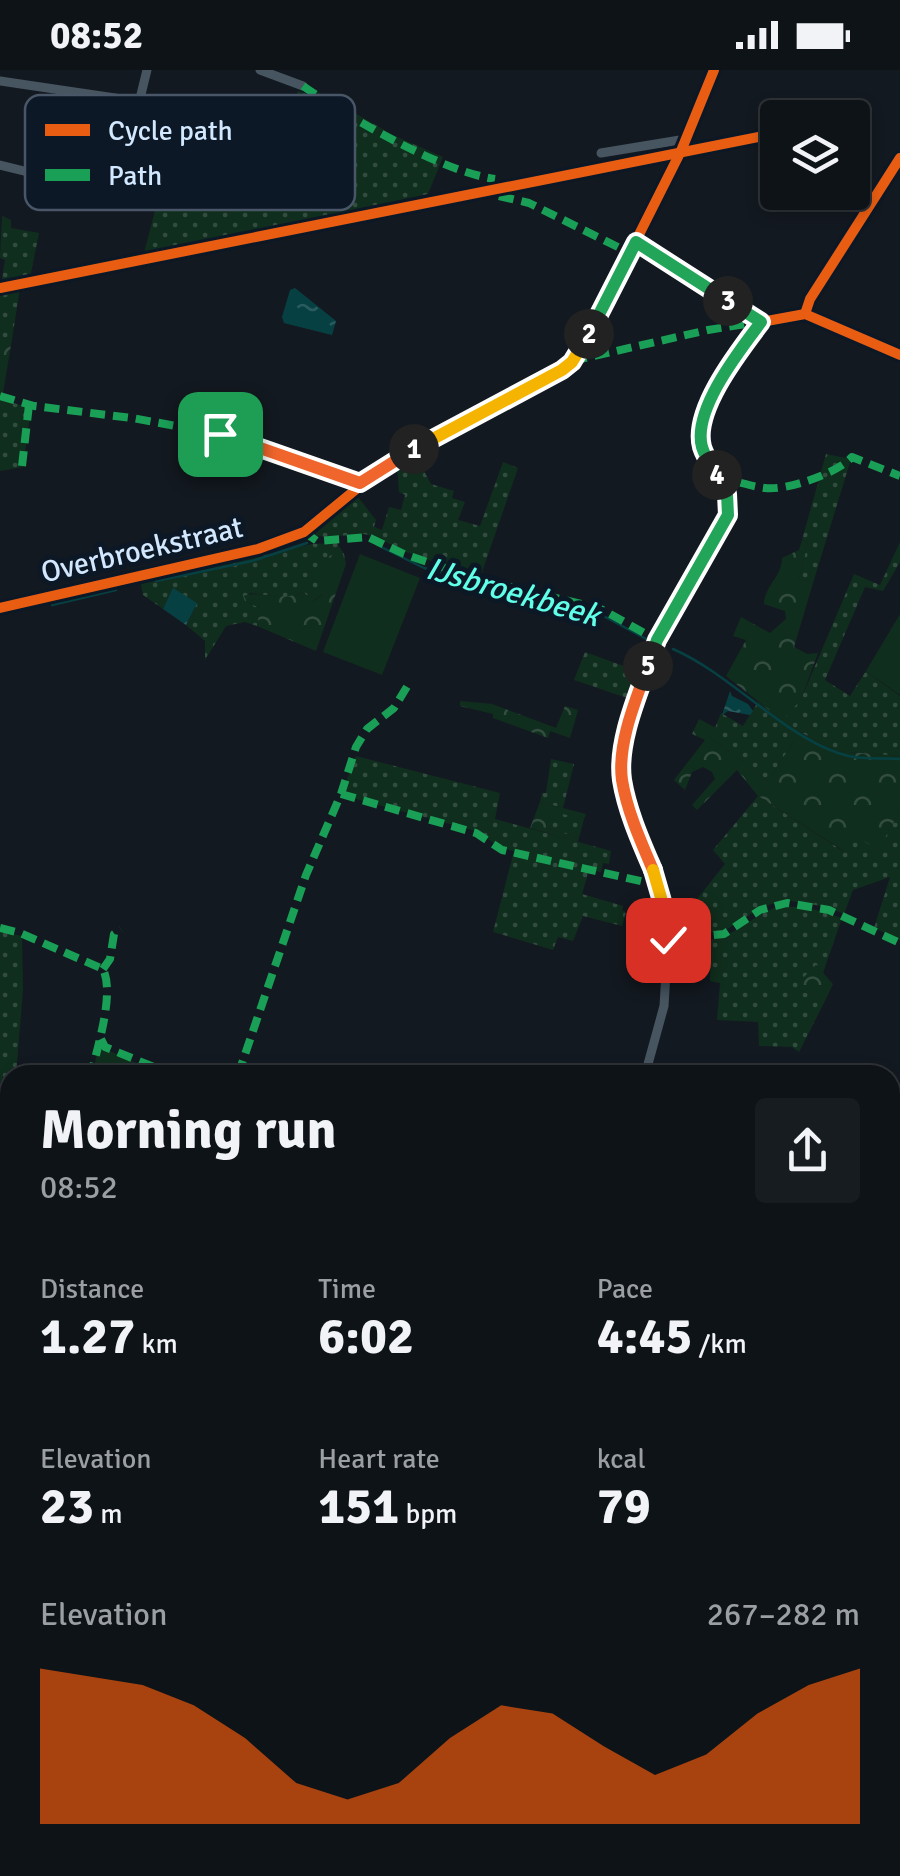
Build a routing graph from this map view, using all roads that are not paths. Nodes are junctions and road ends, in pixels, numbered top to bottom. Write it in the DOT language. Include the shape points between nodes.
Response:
graph roads {
  1 [pos="148,70"];
  2 [pos="260,70"];
  3 [pos="714,70"];
  4 [pos="0,81"];
  5 [pos="303,86"];
  6 [pos="95,95"];
  7 [pos="143,95"];
  8 [pos="686,139"];
  9 [pos="680,151"];
  10 [pos="602,153"];
  11 [pos="900,158"];
  12 [pos="0,164"];
  13 [pos="25,170"];
  14 [pos="636,242"];
  15 [pos="806,314"];
  16 [pos="761,322"];
  17 [pos="900,355"];
  18 [pos="220,434"];
  19 [pos="360,483"];
  20 [pos="0,608"];
  21 [pos="650,1065"];
  1 -- 7 [label="street"];
  2 -- 5 [label="street"];
  3 -- 8 [label="street"];
  4 -- 6 [label="street"];
  8 -- 9 [label="street"];
  8 -- 10 [label="street"];
  9 -- 14 [label="street, Overbroekstraat"];
  11 -- 15 [label="street"];
  12 -- 13 [label="street"];
  14 -- 16 [label="street"];
  14 -- 19 [label="street, Overbroekstraat" via="572,362"];
  15 -- 16 [label="street"];
  15 -- 17 [label="street"];
  16 -- 21 [label="street" via="715,389 702,430 702,448 727,494 728,515 657,640 624,750 622,779 656,878 668,940 664,1006"];
  18 -- 19 [label="street"];
  19 -- 20 [label="street, Overbroekstraat" via="318,524 294,536"];
}
